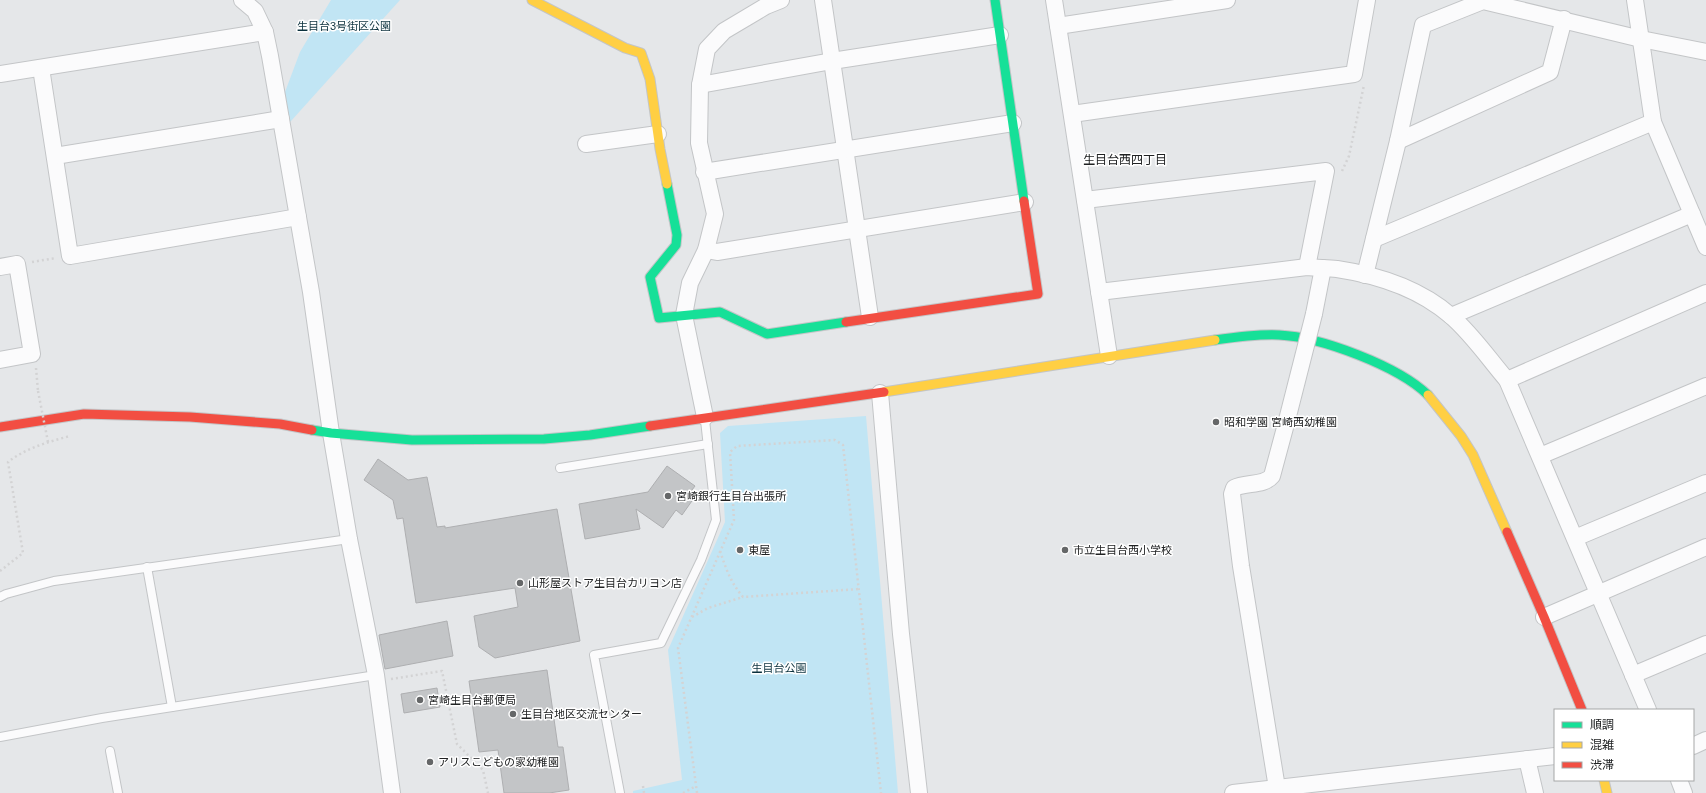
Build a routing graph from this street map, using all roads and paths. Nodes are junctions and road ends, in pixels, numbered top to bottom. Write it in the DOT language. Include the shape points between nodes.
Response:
graph roads {
  1 [pos="242,0"];
  2 [pos="532,0"];
  3 [pos="781,0"];
  4 [pos="823,0"];
  5 [pos="995,0"];
  6 [pos="1054,0"];
  7 [pos="1227,0"];
  8 [pos="1368,0"];
  9 [pos="1635,0"];
  10 [pos="1564,19"];
  11 [pos="1058,26"];
  12 [pos="265,32"];
  13 [pos="1000,35"];
  14 [pos="1641,39"];
  15 [pos="1706,52"];
  16 [pos="832,61"];
  17 [pos="41,68"];
  18 [pos="0,74"];
  19 [pos="700,85"];
  20 [pos="1072,114"];
  21 [pos="280,119"];
  22 [pos="1654,122"];
  23 [pos="1013,123"];
  24 [pos="658,134"];
  25 [pos="1398,141"];
  26 [pos="586,144"];
  27 [pos="845,150"];
  28 [pos="55,156"];
  29 [pos="1349,156"];
  30 [pos="1342,170"];
  31 [pos="704,172"];
  32 [pos="1085,200"];
  33 [pos="1025,202"];
  34 [pos="1692,214"];
  35 [pos="298,217"];
  36 [pos="857,230"];
  37 [pos="1374,239"];
  38 [pos="1706,247"];
  39 [pos="706,250"];
  40 [pos="70,256"];
  41 [pos="18,264"];
  42 [pos="0,267"];
  43 [pos="1307,267"];
  44 [pos="1323,268"];
  45 [pos="1365,275"];
  46 [pos="1099,292"];
  47 [pos="1706,293"];
  48 [pos="684,315"];
  49 [pos="1451,316"];
  50 [pos="870,318"];
  51 [pos="1109,356"];
  52 [pos="0,360"];
  53 [pos="37,374"];
  54 [pos="1507,380"];
  55 [pos="1706,386"];
  56 [pos="880,393"];
  57 [pos="705,417"];
  58 [pos="0,427"];
  59 [pos="332,433"];
  60 [pos="72,436"];
  61 [pos="48,442"];
  62 [pos="708,444"];
  63 [pos="1540,456"];
  64 [pos="560,468"];
  65 [pos="1706,482"];
  66 [pos="1575,538"];
  67 [pos="349,539"];
  68 [pos="1706,547"];
  69 [pos="720,551"];
  70 [pos="147,567"];
  71 [pos="0,572"];
  72 [pos="859,589"];
  73 [pos="1599,594"];
  74 [pos="0,597"];
  75 [pos="743,597"];
  76 [pos="692,617"];
  77 [pos="1544,618"];
  78 [pos="1706,644"];
  79 [pos="1633,675"];
  80 [pos="376,678"];
  81 [pos="172,707"];
  82 [pos="1582,709"];
  83 [pos="1648,709"];
  84 [pos="0,737"];
  85 [pos="1706,740"];
  86 [pos="1694,746"];
  87 [pos="110,751"];
  88 [pos="1554,756"];
  89 [pos="1527,759"];
  90 [pos="1604,781"];
  91 [pos="1679,781"];
  92 [pos="643,786"];
  93 [pos="696,786"];
  94 [pos="1277,788"];
  95 [pos="118,793"];
  96 [pos="392,793"];
  97 [pos="488,793"];
  98 [pos="620,793"];
  99 [pos="644,793"];
  100 [pos="683,793"];
  101 [pos="697,793"];
  102 [pos="881,793"];
  103 [pos="919,793"];
  104 [pos="1232,793"];
  105 [pos="1535,793"];
  106 [pos="1606,793"];
  107 [pos="1684,793"];
  1 -- 12 [label="street" via="255,11"];
  2 -- 24 [label="street" via="625,48 641,53 650,79"];
  3 -- 19 [label="street" via="724,31 707,49"];
  4 -- 16 [label="street"];
  5 -- 13 [label="street"];
  6 -- 11 [label="street"];
  7 -- 11 [label="street"];
  8 -- 20 [label="street" via="1354,74"];
  9 -- 14 [label="street"];
  10 -- 14 [label="street"];
  10 -- 25 [label="street" via="1550,72"];
  10 -- 25 [label="street" via="1483,1 1423,25"];
  11 -- 20 [label="street"];
  12 -- 17 [label="street"];
  12 -- 21 [label="street"];
  13 -- 16 [label="street"];
  13 -- 23 [label="street"];
  14 -- 15 [label="street"];
  14 -- 22 [label="street"];
  16 -- 19 [label="street"];
  16 -- 27 [label="street"];
  17 -- 18 [label="street"];
  17 -- 28 [label="street"];
  19 -- 31 [label="street" via="698,143"];
  20 -- 32 [label="street"];
  21 -- 28 [label="street"];
  21 -- 35 [label="street"];
  22 -- 34 [label="street"];
  22 -- 37 [label="street"];
  23 -- 27 [label="street"];
  23 -- 33 [label="street"];
  24 -- 26 [label="street"];
  24 -- 48 [label="street" via="676,244 650,277 659,318"];
  25 -- 37 [label="street"];
  27 -- 31 [label="street"];
  27 -- 36 [label="street"];
  28 -- 40 [label="street"];
  29 -- 30 [label="path"];
  31 -- 39 [label="street" via="715,214"];
  32 -- 43 [label="street" via="1326,171"];
  32 -- 46 [label="street"];
  33 -- 36 [label="street"];
  33 -- 50 [label="street" via="1038,294"];
  34 -- 38 [label="street"];
  34 -- 49 [label="street"];
  35 -- 40 [label="street"];
  35 -- 59 [label="street"];
  36 -- 39 [label="street" via="717,252"];
  36 -- 50 [label="street"];
  37 -- 45 [label="street"];
  39 -- 48 [label="street" via="690,283"];
  40 -- 41 [label="path"];
  41 -- 42 [label="street"];
  41 -- 52 [label="street" via="32,354"];
  43 -- 44 [label="street"];
  43 -- 46 [label="street"];
  44 -- 45 [label="street"];
  44 -- 94 [label="street, bridge" via="1314,314 1272,476 1268,481 1234,488 1232,494"];
  45 -- 49 [label="street" via="1404,288"];
  46 -- 51 [label="street"];
  47 -- 54 [label="street"];
  48 -- 50 [label="street" via="720,312 768,334"];
  48 -- 57 [label="street"];
  49 -- 54 [label="street"];
  51 -- 56 [label="street"];
  51 -- 77 [label="street" via="1223,339 1280,335 1306,338 1356,354 1394,371 1427,394 1461,436 1473,456"];
  53 -- 61 [label="path, bridge"];
  54 -- 63 [label="street"];
  55 -- 63 [label="street"];
  56 -- 57 [label="street"];
  56 -- 103 [label="street" via="901,634"];
  57 -- 59 [label="street" via="590,435 544,439 412,440"];
  57 -- 62 [label="lane"];
  58 -- 59 [label="street" via="84,414 190,416 280,424"];
  59 -- 67 [label="street"];
  60 -- 61 [label="path"];
  61 -- 71 [label="path" via="19,454 8,462 23,552"];
  62 -- 64 [label="lane"];
  62 -- 98 [label="lane" via="716,520 701,560 661,643 594,655"];
  63 -- 66 [label="street"];
  65 -- 66 [label="street"];
  66 -- 73 [label="street"];
  67 -- 70 [label="lane"];
  67 -- 80 [label="street"];
  68 -- 73 [label="street"];
  69 -- 72 [label="path" via="734,520 730,452 737,446 835,440 843,445"];
  69 -- 75 [label="path" via="728,574"];
  69 -- 76 [label="path"];
  70 -- 74 [label="lane" via="54,580"];
  70 -- 81 [label="lane"];
  72 -- 75 [label="path"];
  72 -- 102 [label="path"];
  73 -- 77 [label="street"];
  73 -- 79 [label="street"];
  75 -- 76 [label="path" via="708,608"];
  76 -- 93 [label="path" via="678,648"];
  77 -- 82 [label="street"];
  78 -- 79 [label="street"];
  79 -- 83 [label="street"];
  80 -- 81 [label="lane"];
  80 -- 96 [label="street"];
  80 -- 97 [label="path" via="442,671 457,744 483,770"];
  81 -- 84 [label="lane"];
  85 -- 86 [label="street"];
  87 -- 95 [label="lane"];
  88 -- 89 [label="street"];
  89 -- 94 [label="street"];
  89 -- 105 [label="street"];
  90 -- 106 [label="street"];
  91 -- 107 [label="street"];
  92 -- 99 [label="path"];
  93 -- 100 [label="path"];
  93 -- 101 [label="path"];
  94 -- 104 [label="street"];
}
